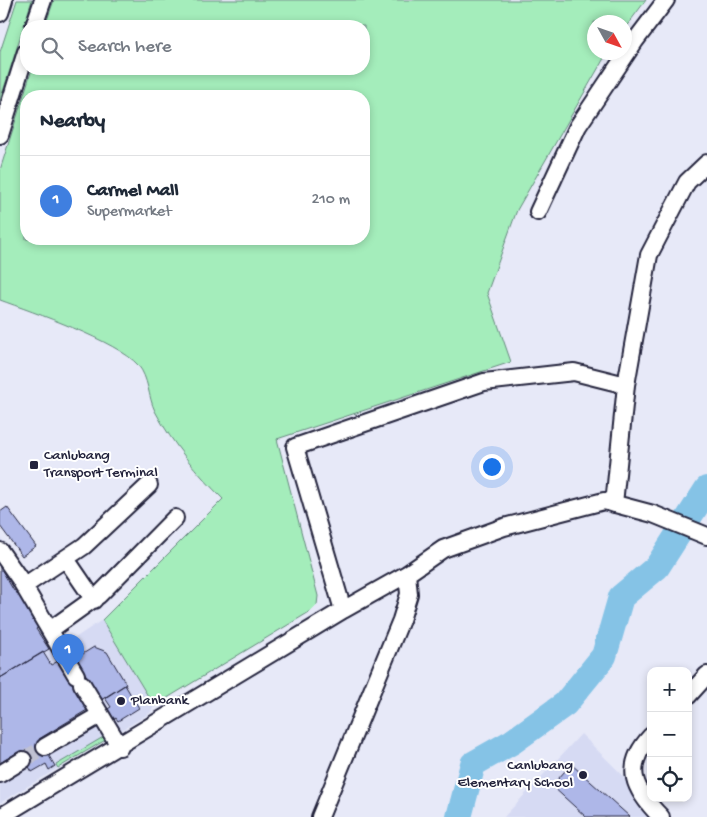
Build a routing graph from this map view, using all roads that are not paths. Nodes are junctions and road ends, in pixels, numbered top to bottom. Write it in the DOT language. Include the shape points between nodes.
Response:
graph roads {
  1 [pos="4,0"];
  2 [pos="42,0"];
  3 [pos="666,0"];
  4 [pos="0,13"];
  5 [pos="36,20"];
  6 [pos="20,71"];
  7 [pos="0,135"];
  8 [pos="707,163"];
  9 [pos="538,212"];
  10 [pos="626,385"];
  11 [pos="149,485"];
  12 [pos="614,504"];
  13 [pos="175,518"];
  14 [pos="707,536"];
  15 [pos="0,551"];
  16 [pos="66,559"];
  17 [pos="406,574"];
  18 [pos="24,586"];
  19 [pos="94,600"];
  20 [pos="342,610"];
  21 [pos="50,630"];
  22 [pos="707,675"];
  23 [pos="692,692"];
  24 [pos="100,715"];
  25 [pos="647,740"];
  26 [pos="45,747"];
  27 [pos="120,747"];
  28 [pos="23,760"];
  29 [pos="0,774"];
  30 [pos="0,817"];
  31 [pos="320,817"];
  32 [pos="661,817"];
  1 -- 4 [label="street"];
  2 -- 5 [label="street"];
  3 -- 9 [label="street" via="578,126"];
  6 -- 7 [label="street"];
  8 -- 10 [label="street" via="687,182 649,255"];
  10 -- 12 [label="street"];
  10 -- 20 [label="street" via="574,372 484,382 295,447"];
  11 -- 16 [label="street" via="97,535"];
  12 -- 14 [label="street" via="653,514"];
  12 -- 17 [label="street" via="604,501 504,528 443,549"];
  13 -- 19 [label="street"];
  15 -- 18 [label="street"];
  16 -- 18 [label="street"];
  16 -- 19 [label="street"];
  17 -- 20 [label="street"];
  17 -- 31 [label="street" via="409,594 400,620"];
  18 -- 21 [label="street"];
  19 -- 21 [label="street"];
  20 -- 27 [label="street"];
  21 -- 24 [label="street"];
  22 -- 23 [label="street"];
  24 -- 26 [label="street"];
  24 -- 27 [label="street"];
  25 -- 32 [label="street" via="634,762 634,782"];
  27 -- 30 [label="street"];
  28 -- 29 [label="street"];
}
